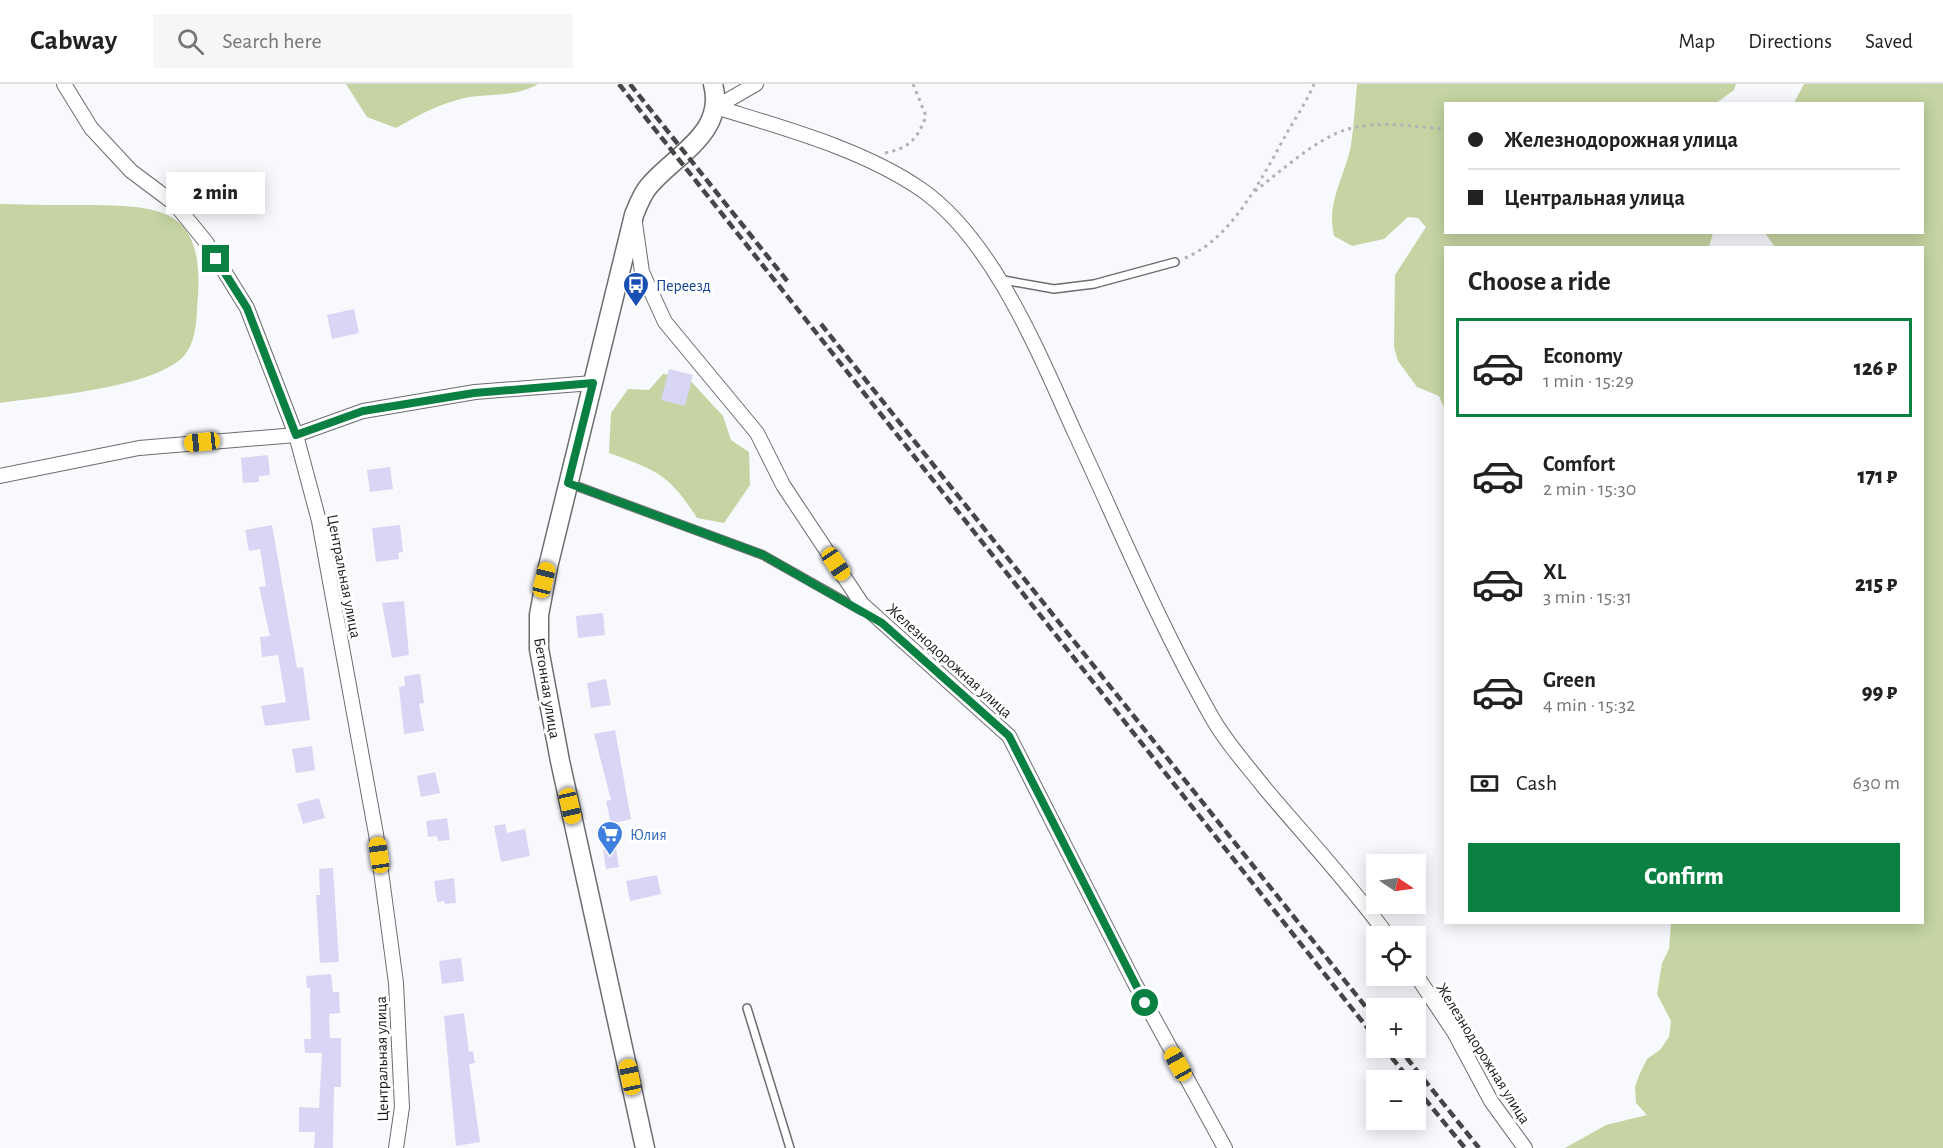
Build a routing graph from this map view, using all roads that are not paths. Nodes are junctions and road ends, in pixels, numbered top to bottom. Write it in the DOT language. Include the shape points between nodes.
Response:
graph roads {
  1 [pos="64,84"];
  2 [pos="713,84"];
  3 [pos="756,84"];
  4 [pos="716,107"];
  5 [pos="634,215"];
  6 [pos="1174,262"];
  7 [pos="998,279"];
  8 [pos="593,383"];
  9 [pos="296,435"];
  10 [pos="0,476"];
  11 [pos="568,483"];
  12 [pos="882,623"];
  13 [pos="1380,926"];
  14 [pos="1423,986"];
  15 [pos="747,1008"];
  16 [pos="396,1148"];
  17 [pos="645,1148"];
  18 [pos="790,1148"];
  19 [pos="1225,1148"];
  20 [pos="1525,1148"];
  1 -- 9 [label="street, Центральная улица" via="91,128 131,171 176,204 206,242 247,308"];
  2 -- 4 [label="main road"];
  3 -- 4 [label="street"];
  4 -- 5 [label="main road, Бетонная улица" via="704,134 650,186"];
  4 -- 7 [label="street" via="839,149 922,190 967,233"];
  5 -- 8 [label="main road, Бетонная улица"];
  5 -- 12 [label="street, Железнодорожная улица" via="642,272 665,322 757,433 783,485 862,604"];
  6 -- 7 [label="lane" via="1094,284 1054,289"];
  7 -- 13 [label="street" via="1051,381 1167,633 1211,717"];
  8 -- 9 [label="street" via="474,393 363,411"];
  8 -- 11 [label="main road, Бетонная улица"];
  9 -- 10 [label="street" via="139,448"];
  9 -- 16 [label="street, Центральная улица" via="319,520 378,845 396,983 402,1107"];
  11 -- 12 [label="lane" via="763,555"];
  11 -- 17 [label="main road, Бетонная улица" via="542,593 539,649"];
  12 -- 19 [label="street, Железнодорожная улица" via="1009,736 1134,982"];
  14 -- 20 [label="street, Железнодорожная улица" via="1454,1032 1491,1101"];
  15 -- 18 [label="lane"];
}
